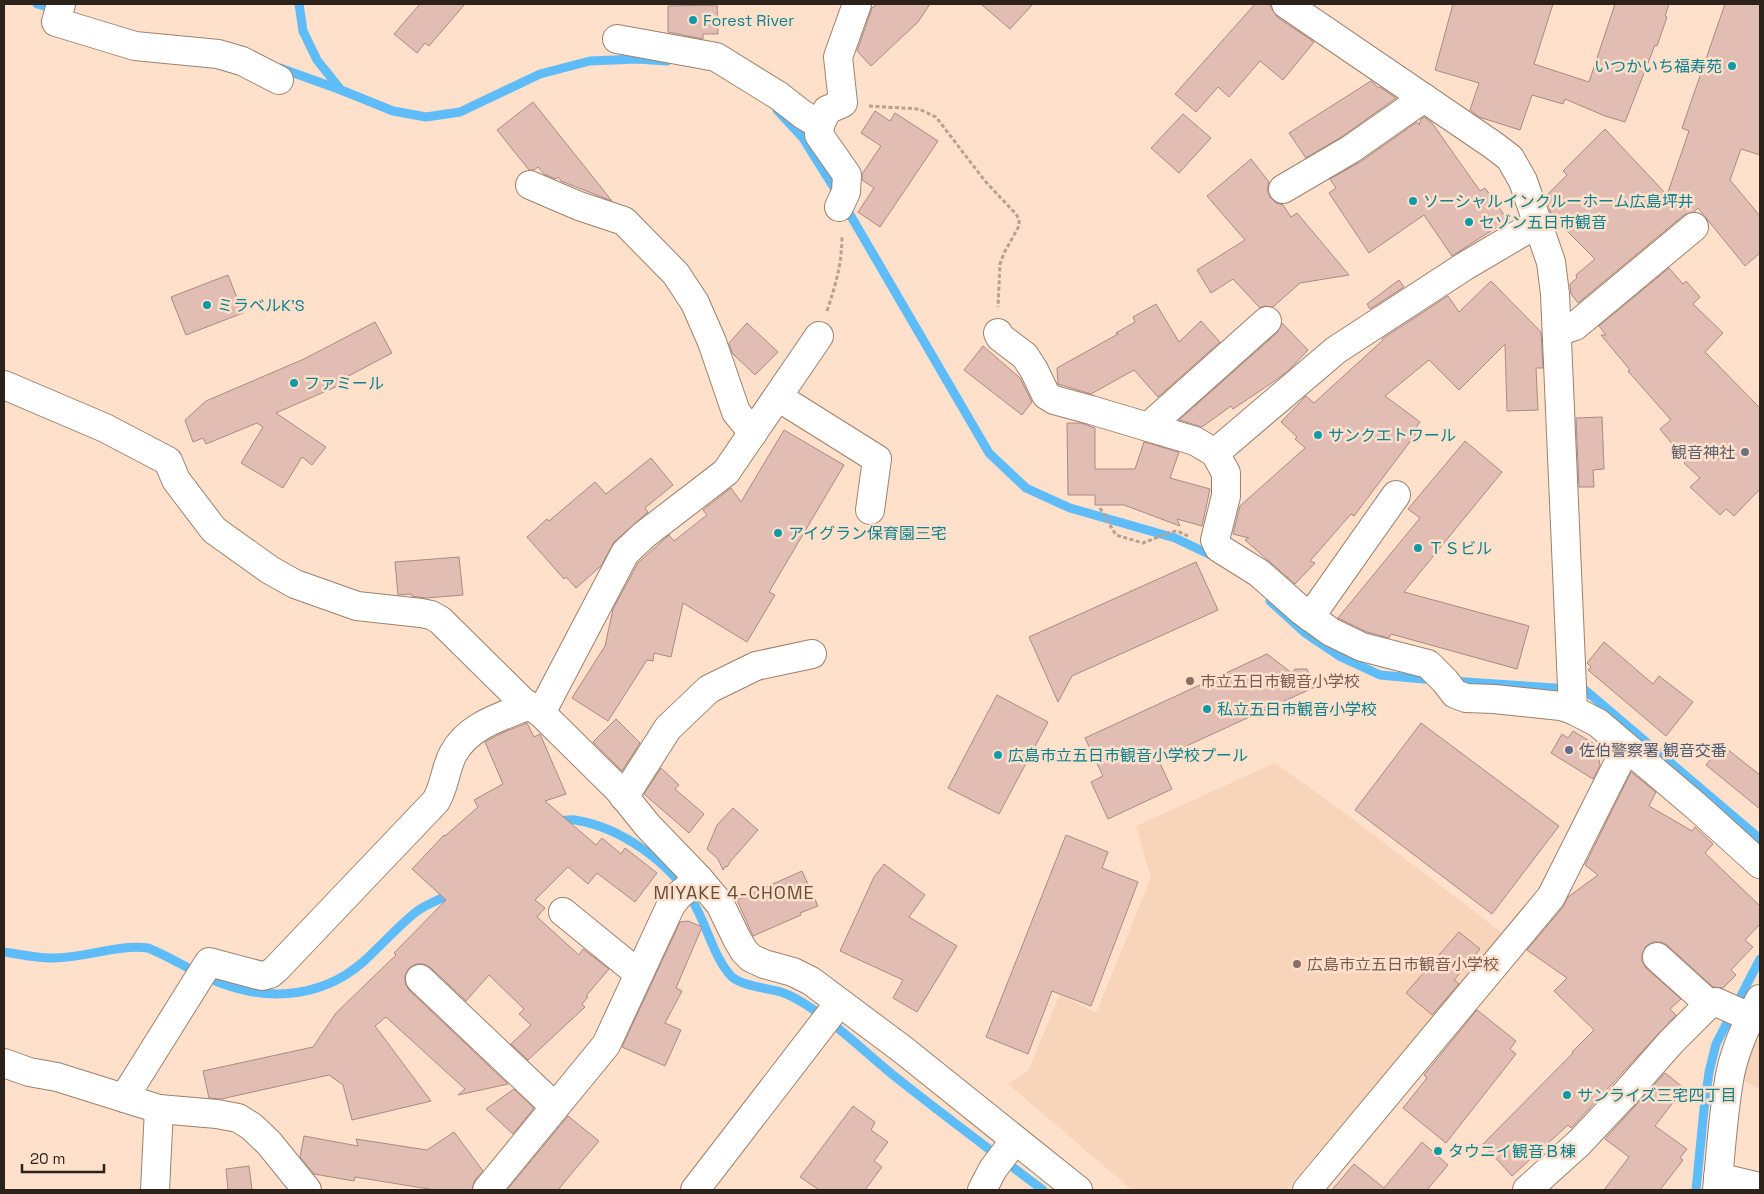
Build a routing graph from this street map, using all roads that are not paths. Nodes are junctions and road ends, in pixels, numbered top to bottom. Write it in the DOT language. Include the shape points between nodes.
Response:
graph roads {
  1 [pos="857,4"];
  2 [pos="1286,4"];
  3 [pos="60,8"];
  4 [pos="617,40"];
  5 [pos="279,80"];
  6 [pos="1424,98"];
  7 [pos="820,125"];
  8 [pos="530,185"];
  9 [pos="1283,190"];
  10 [pos="843,199"];
  11 [pos="1538,223"];
  12 [pos="1694,227"];
  13 [pos="1267,321"];
  14 [pos="1557,332"];
  15 [pos="998,333"];
  16 [pos="818,336"];
  17 [pos="4,385"];
  18 [pos="778,397"];
  19 [pos="1148,427"];
  20 [pos="753,433"];
  21 [pos="1215,453"];
  22 [pos="1396,495"];
  23 [pos="870,510"];
  24 [pos="1310,616"];
  25 [pos="812,654"];
  26 [pos="1572,696"];
  27 [pos="534,710"];
  28 [pos="1626,748"];
  29 [pos="624,797"];
  30 [pos="1760,864"];
  31 [pos="690,887"];
  32 [pos="563,912"];
  33 [pos="1657,957"];
  34 [pos="639,974"];
  35 [pos="420,979"];
  36 [pos="1713,1003"];
  37 [pos="1753,1011"];
  38 [pos="830,1014"];
  39 [pos="4,1063"];
  40 [pos="124,1098"];
  41 [pos="555,1107"];
  42 [pos="159,1109"];
  43 [pos="1012,1144"];
  44 [pos="988,1180"];
  45 [pos="1718,1184"];
  46 [pos="1760,1187"];
  47 [pos="155,1190"];
  48 [pos="307,1190"];
  49 [pos="487,1190"];
  50 [pos="695,1190"];
  51 [pos="1078,1190"];
  52 [pos="1308,1190"];
  53 [pos="1527,1190"];
  1 -- 7 [label="street" via="838,57 843,103 827,110"];
  2 -- 6 [label="street"];
  3 -- 5 [label="street" via="56,22 135,46 218,54 242,61"];
  4 -- 7 [label="street" via="716,57"];
  6 -- 9 [label="street" via="1351,149"];
  6 -- 11 [label="street" via="1510,158 1523,181"];
  7 -- 10 [label="street" via="819,136 847,175"];
  8 -- 20 [label="street" via="579,206 624,220 676,274 695,303 712,342 736,412"];
  11 -- 14 [label="street" via="1551,262"];
  11 -- 21 [label="street" via="1336,350"];
  12 -- 14 [label="street" via="1575,326"];
  13 -- 19 [label="street"];
  14 -- 26 [label="street"];
  15 -- 19 [label="street" via="1025,356 1046,395"];
  16 -- 18 [label="street"];
  17 -- 27 [label="street" via="105,428 168,461 176,480 214,530 295,584 357,606 431,615 440,620"];
  18 -- 20 [label="street"];
  18 -- 23 [label="street" via="876,459"];
  19 -- 21 [label="street" via="1195,441"];
  20 -- 27 [label="street" via="726,472 625,553"];
  21 -- 24 [label="street" via="1226,473 1226,496 1216,536 1219,548 1265,577"];
  22 -- 24 [label="street"];
  24 -- 26 [label="street" via="1331,632 1362,647 1424,663 1435,670 1455,694 1466,698 1561,706"];
  25 -- 29 [label="street" via="756,666 708,689 668,728"];
  26 -- 28 [label="street"];
  27 -- 29 [label="street"];
  27 -- 40 [label="street" via="470,732 453,754 436,801 276,970 262,976 209,962"];
  28 -- 30 [label="street"];
  28 -- 52 [label="street" via="1551,897"];
  29 -- 31 [label="street"];
  31 -- 34 [label="street" via="671,906"];
  31 -- 38 [label="street" via="720,904 737,939 751,958 811,981"];
  32 -- 34 [label="street"];
  33 -- 36 [label="street"];
  34 -- 41 [label="street" via="606,1045"];
  35 -- 41 [label="street"];
  36 -- 37 [label="street"];
  36 -- 53 [label="street" via="1671,1042 1579,1143"];
  37 -- 45 [label="street" via="1730,1075"];
  38 -- 43 [label="street" via="902,1049"];
  38 -- 50 [label="street"];
  39 -- 40 [label="street"];
  40 -- 42 [label="street"];
  41 -- 49 [label="street"];
  42 -- 47 [label="street"];
  42 -- 48 [label="street" via="238,1118 269,1143"];
  43 -- 44 [label="street"];
  43 -- 51 [label="street"];
  45 -- 46 [label="street"];
}
